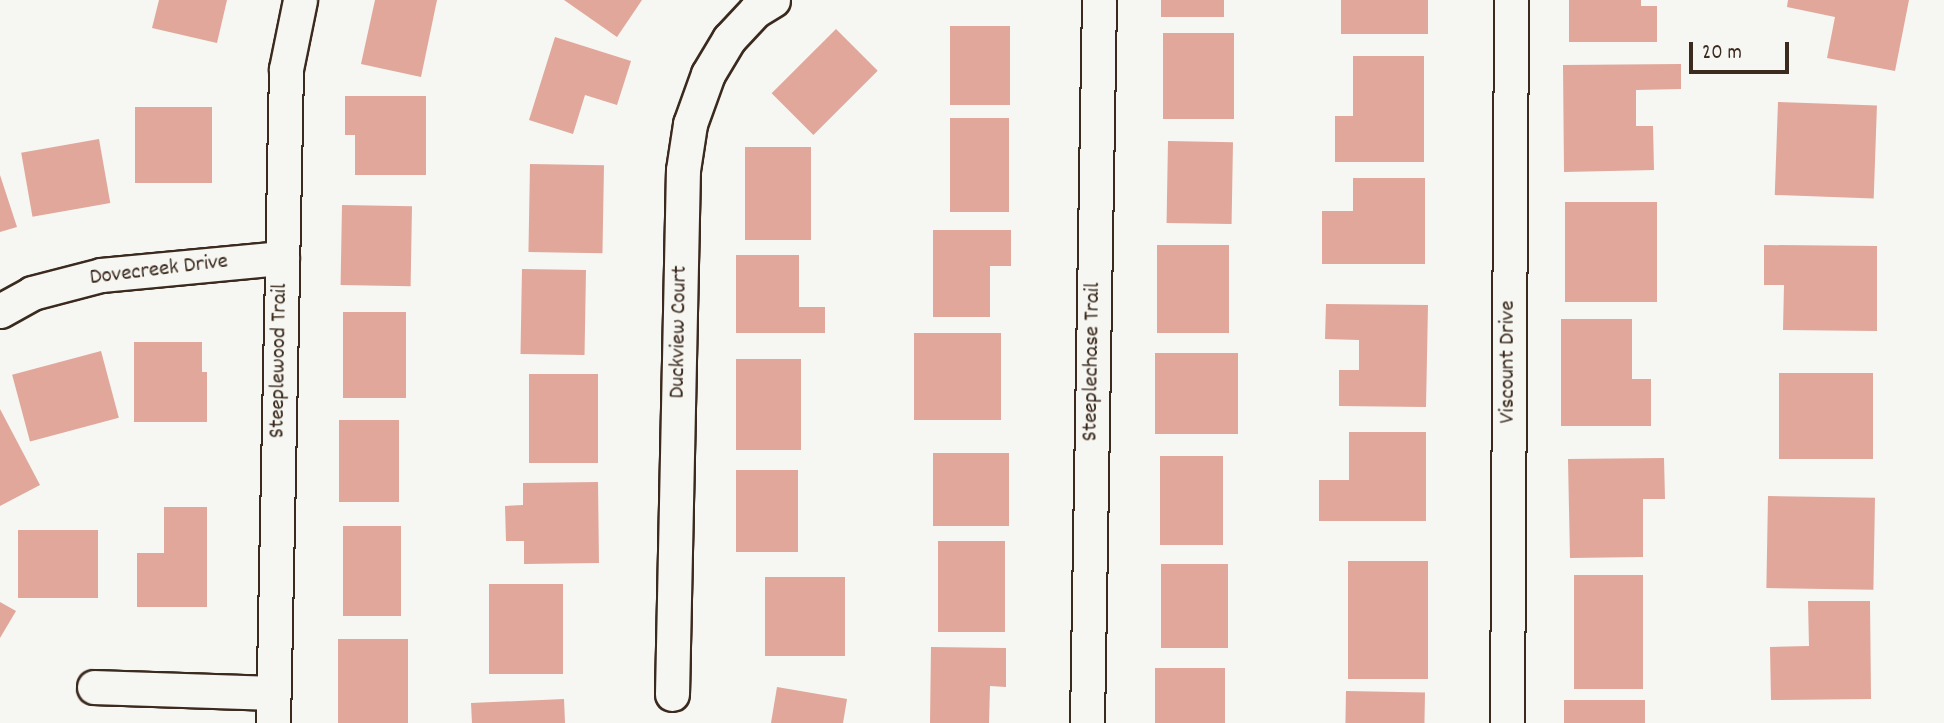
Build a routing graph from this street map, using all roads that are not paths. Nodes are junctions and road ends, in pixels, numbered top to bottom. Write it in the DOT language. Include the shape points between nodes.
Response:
graph roads {
  1 [pos="300,0"];
  2 [pos="773,0"];
  3 [pos="1099,0"];
  4 [pos="1511,0"];
  5 [pos="282,258"];
  6 [pos="0,311"];
  7 [pos="94,687"];
  8 [pos="672,694"];
  9 [pos="273,708"];
  10 [pos="1087,723"];
  11 [pos="1507,723"];
  1 -- 5 [label="street, Steeplewood Trail" via="286,69"];
  2 -- 8 [label="street, Duckview Court" via="755,11 729,39 708,74 688,136 683,170"];
  3 -- 10 [label="street, Steeplechase Trail"];
  4 -- 11 [label="street, Viscount Drive"];
  5 -- 6 [label="street, Dovecreek Drive" via="101,275 32,293"];
  5 -- 9 [label="street, Steeplewood Trail"];
  7 -- 9 [label="street"];
}
